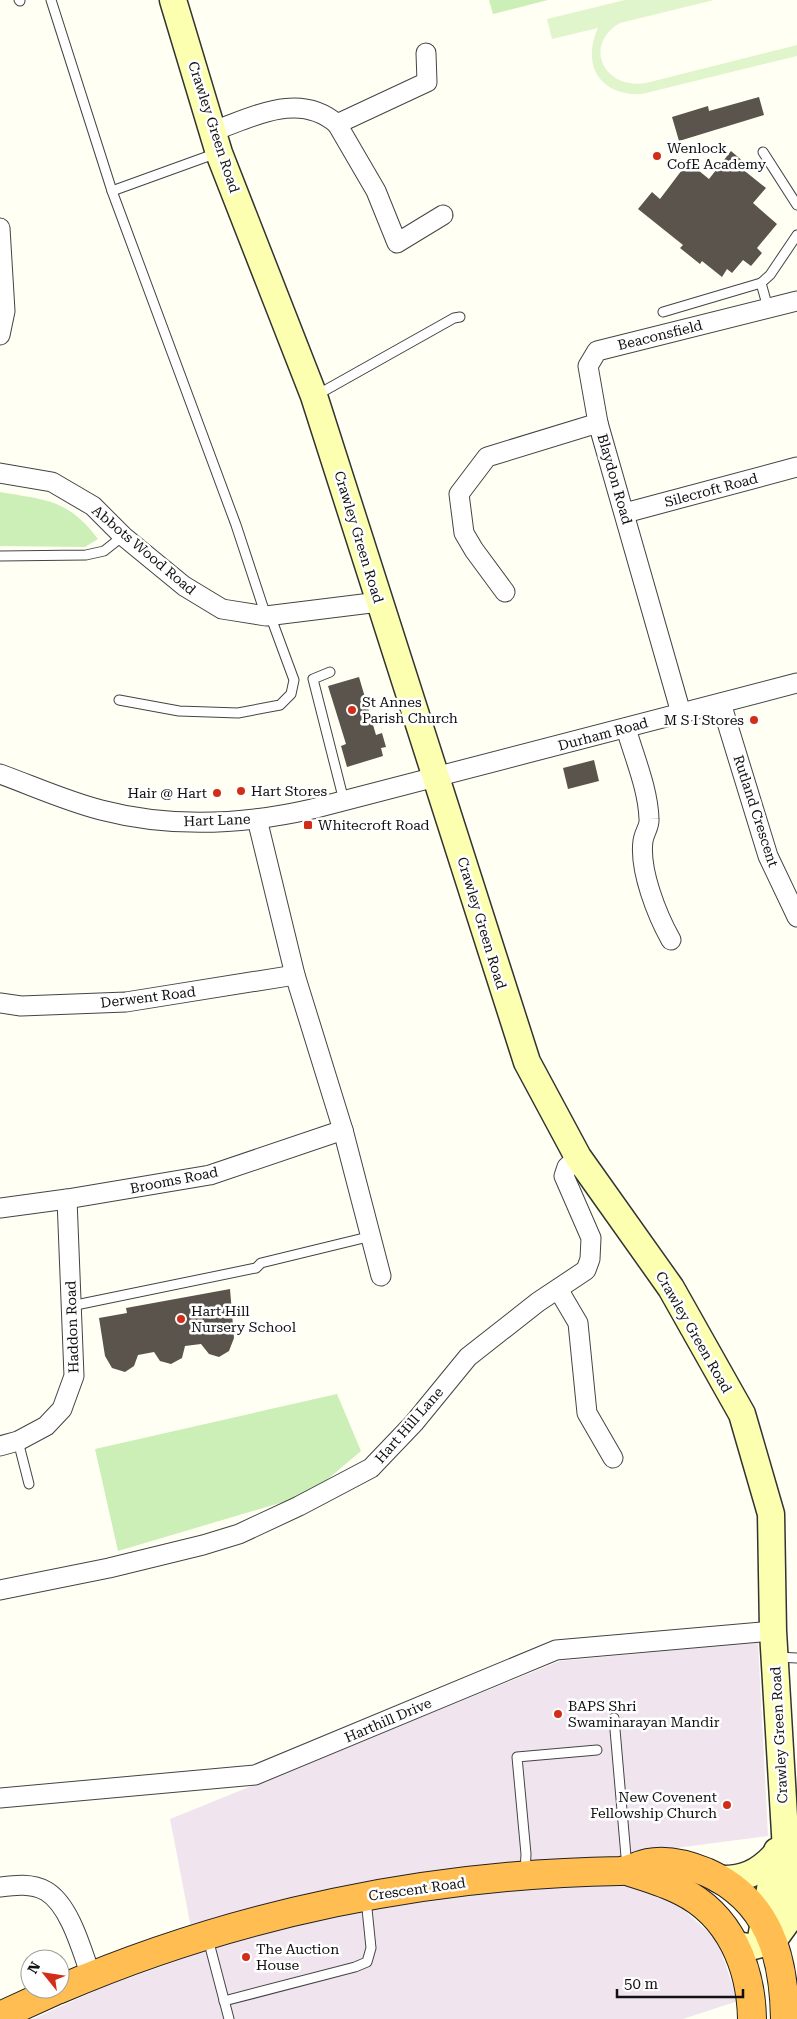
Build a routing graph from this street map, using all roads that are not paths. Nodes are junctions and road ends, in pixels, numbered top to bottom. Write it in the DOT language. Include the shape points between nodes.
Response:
graph roads {
  1 [pos="51,0"];
  2 [pos="173,0"];
  3 [pos="426,53"];
  4 [pos="337,124"];
  5 [pos="216,142"];
  6 [pos="763,152"];
  7 [pos="112,190"];
  8 [pos="797,206"];
  9 [pos="443,215"];
  10 [pos="0,231"];
  11 [pos="797,234"];
  12 [pos="761,283"];
  13 [pos="797,300"];
  14 [pos="768,308"];
  15 [pos="663,312"];
  16 [pos="460,317"];
  17 [pos="0,336"];
  18 [pos="314,396"];
  19 [pos="598,423"];
  20 [pos="797,467"];
  21 [pos="0,473"];
  22 [pos="625,513"];
  23 [pos="123,536"];
  24 [pos="0,556"];
  25 [pos="505,592"];
  26 [pos="379,602"];
  27 [pos="268,616"];
  28 [pos="330,672"];
  29 [pos="797,683"];
  30 [pos="119,700"];
  31 [pos="721,703"];
  32 [pos="681,713"];
  33 [pos="626,728"];
  34 [pos="0,774"];
  35 [pos="437,776"];
  36 [pos="344,801"];
  37 [pos="257,819"];
  38 [pos="796,915"];
  39 [pos="671,940"];
  40 [pos="296,975"];
  41 [pos="0,1003"];
  42 [pos="344,1130"];
  43 [pos="578,1157"];
  44 [pos="67,1199"];
  45 [pos="0,1208"];
  46 [pos="372,1236"];
  47 [pos="381,1276"];
  48 [pos="558,1289"];
  49 [pos="71,1306"];
  50 [pos="9,1444"];
  51 [pos="613,1458"];
  52 [pos="29,1484"];
  53 [pos="0,1590"];
  54 [pos="773,1631"];
  55 [pos="786,1658"];
  56 [pos="614,1718"];
  57 [pos="597,1750"];
  58 [pos="0,1798"];
  59 [pos="784,1824"];
  60 [pos="776,1854"];
  61 [pos="627,1870"];
  62 [pos="525,1876"];
  63 [pos="718,1879"];
  64 [pos="0,1887"];
  65 [pos="366,1896"];
  66 [pos="207,1934"];
  67 [pos="758,1938"];
  68 [pos="91,1976"];
  69 [pos="70,1985"];
  70 [pos="38,1999"];
  71 [pos="224,2001"];
  72 [pos="752,2011"];
  73 [pos="0,2016"];
  74 [pos="785,2017"];
  75 [pos="229,2019"];
  1 -- 7 [label="lane"];
  2 -- 5 [label="street, Crawley Green Road"];
  3 -- 4 [label="street" via="427,82"];
  4 -- 5 [label="street" via="327,115 301,106 281,108"];
  4 -- 9 [label="street" via="376,191 397,243"];
  5 -- 7 [label="lane"];
  5 -- 18 [label="street, Crawley Green Road"];
  6 -- 8 [label="lane"];
  7 -- 27 [label="lane"];
  10 -- 17 [label="street" via="5,311"];
  11 -- 12 [label="lane" via="770,275"];
  12 -- 14 [label="lane"];
  12 -- 15 [label="lane"];
  13 -- 14 [label="street, Beaconsfield"];
  14 -- 19 [label="street, Beaconsfield" via="596,351 588,366"];
  16 -- 18 [label="lane"];
  18 -- 26 [label="street, Crawley Green Road"];
  19 -- 22 [label="street, Blaydon Road"];
  19 -- 25 [label="street, Blaydon Road" via="487,457 459,494 464,533"];
  20 -- 22 [label="street, Silecroft Road"];
  21 -- 23 [label="street, Abbots Wood Road" via="52,482 93,506"];
  22 -- 32 [label="street, Blaydon Road"];
  23 -- 24 [label="lane" via="104,552 86,555"];
  23 -- 27 [label="street, Abbots Wood Road" via="184,586 222,609"];
  26 -- 27 [label="street, Abbots Wood Road"];
  26 -- 35 [label="street, Crawley Green Road"];
  27 -- 30 [label="lane" via="294,680 291,694 280,705 238,712 179,711"];
  28 -- 36 [label="lane" via="313,679"];
  29 -- 31 [label="street, Durham Road"];
  31 -- 32 [label="street, Durham Road"];
  31 -- 38 [label="street, Rutland Crescent" via="768,856"];
  32 -- 33 [label="street, Durham Road"];
  33 -- 35 [label="street, Durham Road"];
  33 -- 39 [label="street" via="650,821 643,841 648,886"];
  34 -- 37 [label="street, Hart Lane" via="124,816 191,822"];
  35 -- 36 [label="street, Hart Lane"];
  35 -- 43 [label="street, Crawley Green Road" via="527,1062"];
  36 -- 37 [label="street, Hart Lane"];
  37 -- 40 [label="street"];
  40 -- 41 [label="street, Derwent Road" via="126,1002 21,1006"];
  40 -- 42 [label="street"];
  42 -- 44 [label="street, Brooms Road" via="210,1175"];
  42 -- 46 [label="street"];
  43 -- 48 [label="street, Hart Hill Lane" via="567,1167 564,1176 591,1238 590,1258 586,1270"];
  43 -- 54 [label="street, Crawley Green Road" via="671,1288 742,1414 771,1514"];
  44 -- 45 [label="street, Brooms Road"];
  44 -- 49 [label="street, Haddon Road"];
  46 -- 47 [label="street"];
  46 -- 49 [label="lane" via="261,1263 256,1268"];
  48 -- 51 [label="street" via="578,1323 587,1413"];
  48 -- 53 [label="street, Hart Hill Lane" via="468,1357 384,1456 358,1477 230,1537 109,1568"];
  49 -- 50 [label="street, Haddon Road" via="74,1376 62,1409 46,1426"];
  50 -- 52 [label="lane"];
  54 -- 55 [label="street, Crawley Green Road"];
  54 -- 58 [label="street, Harthill Drive" via="556,1650 256,1775"];
  55 -- 59 [label="street, Crawley Green Road"];
  56 -- 61 [label="lane"];
  57 -- 62 [label="lane" via="517,1756"];
  59 -- 60 [label="street, Crawley Green Road"];
  59 -- 67 [label="street, Crawley Green Road" via="789,1901 786,1923"];
  60 -- 63 [label="street, Crescent Road" via="752,1874"];
  60 -- 67 [label="street, Crawley Green Road"];
  61 -- 62 [label="highway, Crescent Road"];
  61 -- 63 [label="highway, Crescent Road" via="659,1862 693,1868"];
  61 -- 67 [label="highway" via="692,1897 714,1915"];
  62 -- 65 [label="highway, Crescent Road"];
  63 -- 67 [label="highway" via="747,1900"];
  64 -- 68 [label="street" via="24,1885 46,1891 61,1906 77,1935"];
  65 -- 66 [label="highway, Crescent Road" via="282,1913"];
  65 -- 71 [label="lane" via="371,1948 367,1962"];
  66 -- 68 [label="highway, Crescent Road"];
  66 -- 71 [label="lane"];
  67 -- 72 [label="highway"];
  67 -- 74 [label="highway, Crawley Green Road" via="783,1978"];
  68 -- 69 [label="highway, Crescent Road"];
  70 -- 73 [label="highway, Crescent Road"];
  71 -- 75 [label="lane"];
}
